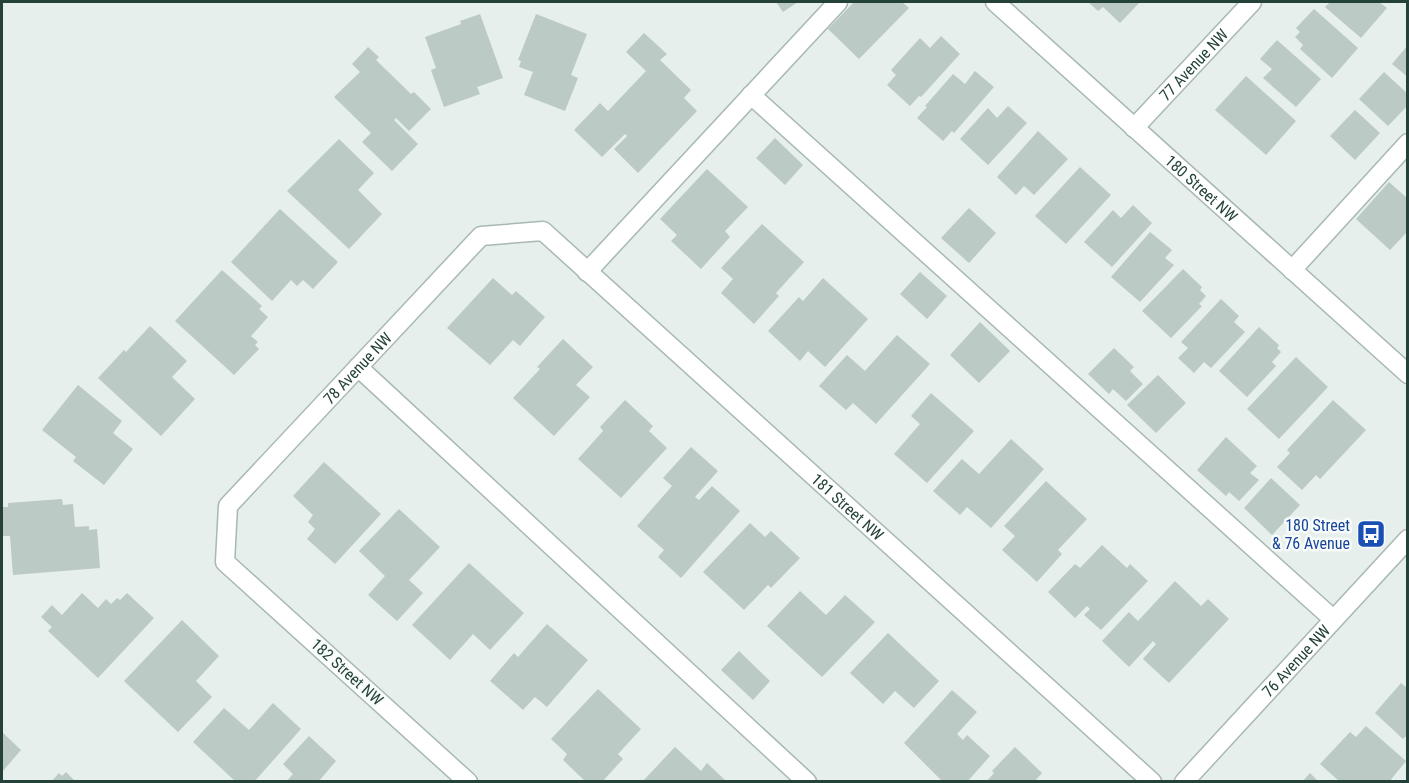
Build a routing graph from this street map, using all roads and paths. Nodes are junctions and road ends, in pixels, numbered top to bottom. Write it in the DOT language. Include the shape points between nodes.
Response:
graph roads {
  1 [pos="838,2"];
  2 [pos="995,2"];
  3 [pos="1252,2"];
  4 [pos="751,95"];
  5 [pos="1134,128"];
  6 [pos="1407,143"];
  7 [pos="543,231"];
  8 [pos="1292,270"];
  9 [pos="587,272"];
  10 [pos="358,367"];
  11 [pos="1407,374"];
  12 [pos="1407,539"];
  13 [pos="225,562"];
  14 [pos="1333,619"];
  15 [pos="468,782"];
  16 [pos="807,782"];
  17 [pos="1152,782"];
  18 [pos="1184,782"];
  1 -- 4 [label="street"];
  2 -- 5 [label="street, 180 Street NW"];
  3 -- 5 [label="street, 77 Avenue NW"];
  4 -- 9 [label="street"];
  4 -- 14 [label="street"];
  5 -- 8 [label="street, 180 Street NW"];
  6 -- 8 [label="street"];
  7 -- 9 [label="street, 181 Street NW"];
  7 -- 10 [label="street, 78 Avenue NW" via="481,236"];
  8 -- 11 [label="street, 180 Street NW"];
  9 -- 17 [label="street, 181 Street NW"];
  10 -- 13 [label="street, 78 Avenue NW" via="228,506"];
  10 -- 16 [label="street"];
  12 -- 14 [label="street, 76 Avenue NW"];
  13 -- 15 [label="street, 182 Street NW"];
  14 -- 18 [label="street, 76 Avenue NW"];
}
